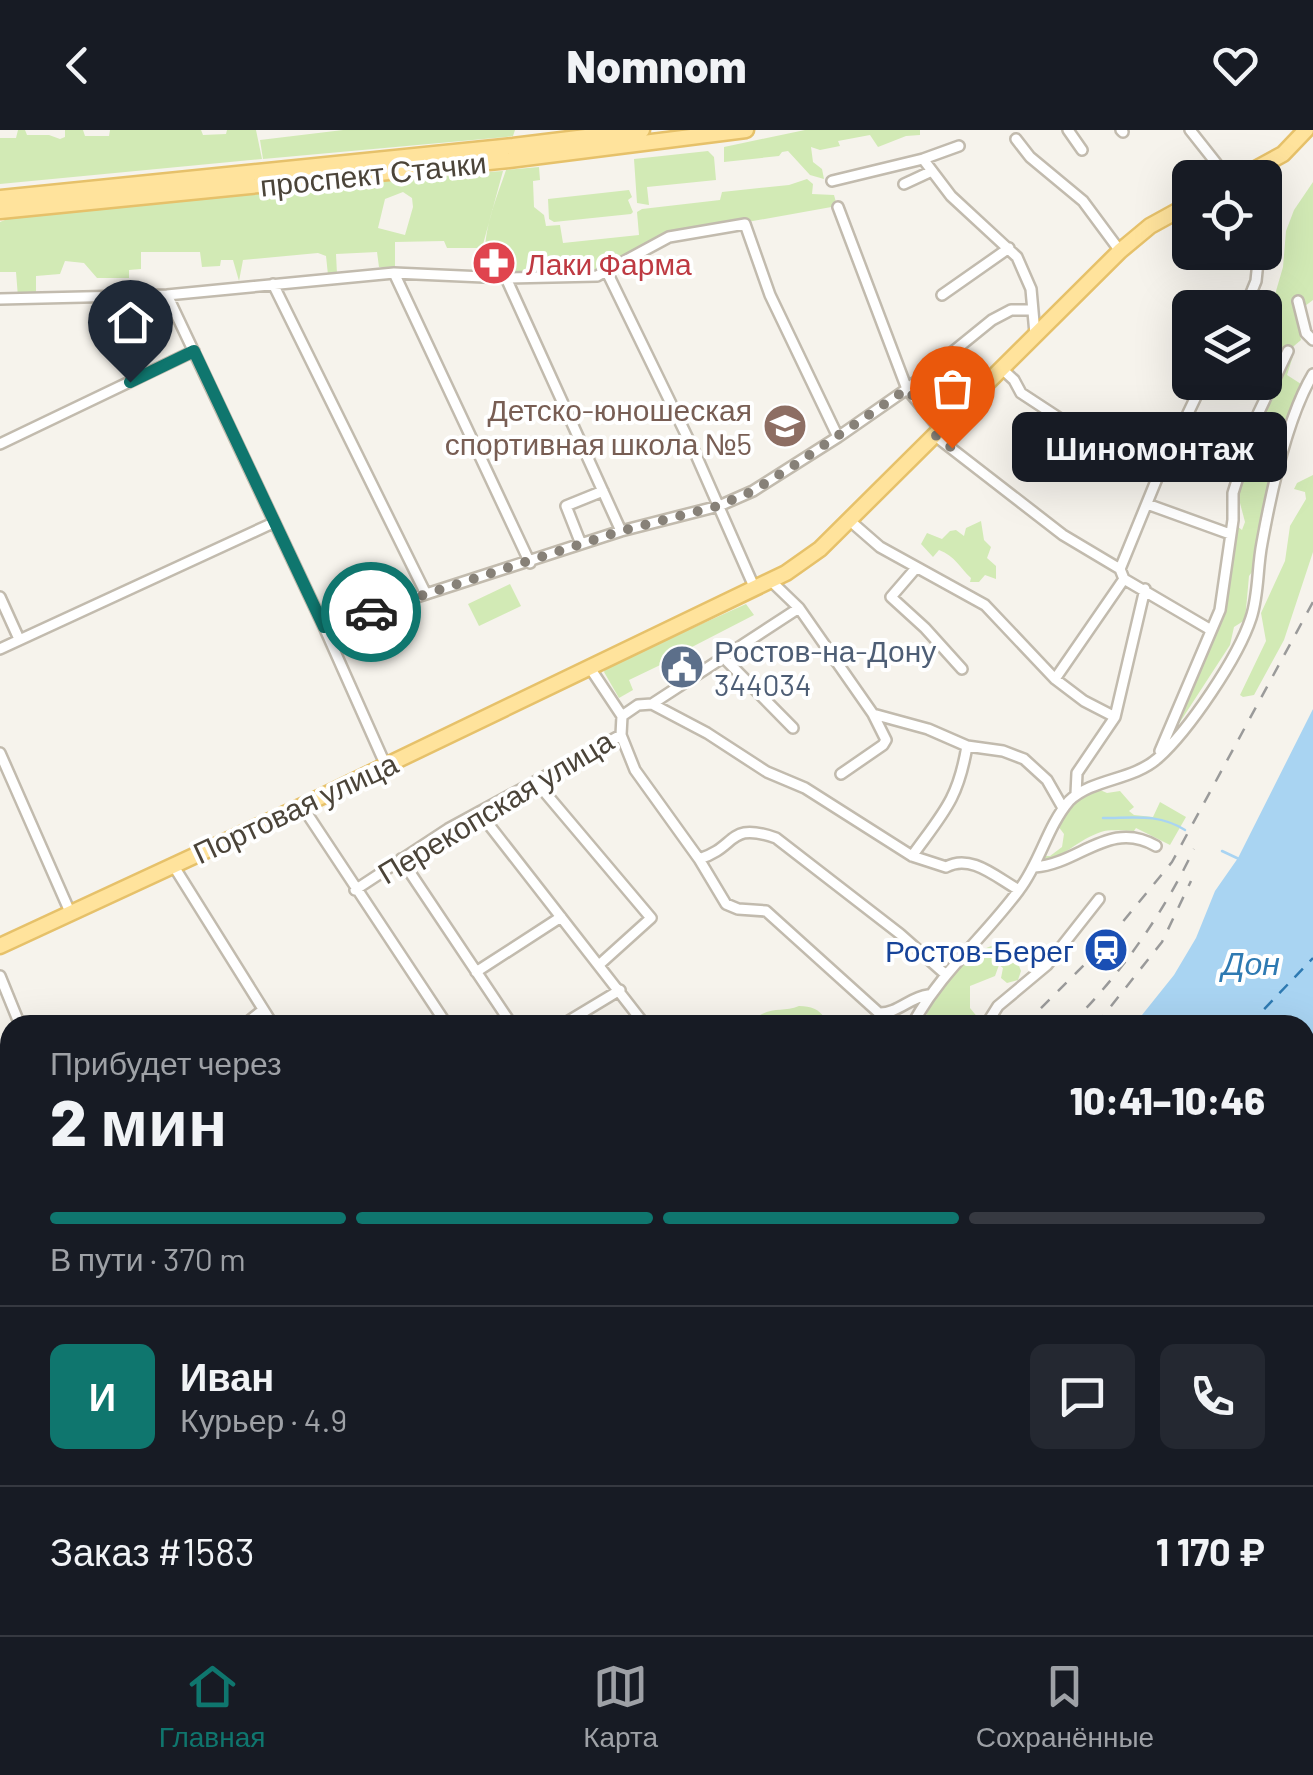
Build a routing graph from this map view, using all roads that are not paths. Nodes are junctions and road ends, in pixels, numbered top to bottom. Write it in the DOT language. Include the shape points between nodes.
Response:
graph roads {
  1 [pos="642,130"];
  2 [pos="746,130"];
  3 [pos="1068,130"];
  4 [pos="1190,130"];
  5 [pos="1306,130"];
  6 [pos="1016,140"];
  7 [pos="959,146"];
  8 [pos="1082,150"];
  9 [pos="923,159"];
  10 [pos="1214,160"];
  11 [pos="1272,160"];
  12 [pos="932,171"];
  13 [pos="832,181"];
  14 [pos="904,184"];
  15 [pos="0,198"];
  16 [pos="838,207"];
  17 [pos="0,211"];
  18 [pos="1172,214"];
  19 [pos="1009,248"];
  20 [pos="1120,251"];
  21 [pos="607,272"];
  22 [pos="394,273"];
  23 [pos="506,278"];
  24 [pos="273,284"];
  25 [pos="167,296"];
  26 [pos="942,296"];
  27 [pos="0,299"];
  28 [pos="1298,302"];
  29 [pos="1032,310"];
  30 [pos="1035,334"];
  31 [pos="1313,340"];
  32 [pos="194,351"];
  33 [pos="1288,351"];
  34 [pos="1001,368"];
  35 [pos="1313,374"];
  36 [pos="907,389"];
  37 [pos="1194,400"];
  38 [pos="938,432"];
  39 [pos="838,436"];
  40 [pos="0,444"];
  41 [pos="1158,476"];
  42 [pos="602,492"];
  43 [pos="1146,504"];
  44 [pos="718,506"];
  45 [pos="849,520"];
  46 [pos="273,523"];
  47 [pos="621,531"];
  48 [pos="1230,534"];
  49 [pos="581,544"];
  50 [pos="530,563"];
  51 [pos="916,568"];
  52 [pos="1122,574"];
  53 [pos="772,581"];
  54 [pos="755,589"];
  55 [pos="1145,589"];
  56 [pos="426,594"];
  57 [pos="0,597"];
  58 [pos="799,608"];
  59 [pos="324,627"];
  60 [pos="1212,630"];
  61 [pos="19,639"];
  62 [pos="0,648"];
  63 [pos="725,659"];
  64 [pos="590,668"];
  65 [pos="962,669"];
  66 [pos="1055,679"];
  67 [pos="652,704"];
  68 [pos="873,714"];
  69 [pos="622,716"];
  70 [pos="1115,717"];
  71 [pos="793,728"];
  72 [pos="621,735"];
  73 [pos="967,746"];
  74 [pos="0,753"];
  75 [pos="1157,758"];
  76 [pos="386,766"];
  77 [pos="841,774"];
  78 [pos="536,783"];
  79 [pos="1076,794"];
  80 [pos="302,806"];
  81 [pos="1063,808"];
  82 [pos="479,812"];
  83 [pos="1156,846"];
  84 [pos="912,856"];
  85 [pos="401,859"];
  86 [pos="699,859"];
  87 [pos="172,865"];
  88 [pos="1035,867"];
  89 [pos="355,890"];
  90 [pos="1019,890"];
  91 [pos="1099,899"];
  92 [pos="70,912"];
  93 [pos="561,917"];
  94 [pos="0,946"];
  95 [pos="600,964"];
  96 [pos="476,972"];
  97 [pos="944,973"];
  98 [pos="0,976"];
  99 [pos="620,990"];
  100 [pos="928,995"];
  101 [pos="263,1010"];
  102 [pos="16,1015"];
  103 [pos="257,1015"];
  104 [pos="266,1015"];
  105 [pos="440,1015"];
  106 [pos="505,1015"];
  107 [pos="579,1015"];
  108 [pos="638,1015"];
  109 [pos="917,1015"];
  110 [pos="992,1015"];
  1 -- 15 [label="main road, проспект Стачки"];
  2 -- 17 [label="main road, проспект Стачки"];
  3 -- 8 [label="street"];
  4 -- 10 [label="street"];
  5 -- 11 [label="main road"];
  6 -- 20 [label="street" via="1084,201"];
  7 -- 9 [label="street"];
  9 -- 12 [label="street"];
  9 -- 13 [label="street"];
  12 -- 14 [label="street"];
  12 -- 19 [label="street"];
  16 -- 36 [label="street"];
  18 -- 20 [label="main road, Портовая улица"];
  19 -- 26 [label="street"];
  19 -- 29 [label="street" via="1027,273"];
  20 -- 30 [label="main road, Портовая улица"];
  21 -- 23 [label="street"];
  21 -- 39 [label="street" via="669,237 745,224 770,295"];
  21 -- 44 [label="street"];
  22 -- 23 [label="street"];
  22 -- 24 [label="street"];
  22 -- 50 [label="street"];
  23 -- 42 [label="street"];
  24 -- 25 [label="street"];
  24 -- 56 [label="street"];
  25 -- 27 [label="street"];
  25 -- 32 [label="street"];
  28 -- 31 [label="street"];
  29 -- 30 [label="street"];
  29 -- 36 [label="street" via="1011,310 992,320"];
  30 -- 34 [label="main road, Портовая улица"];
  32 -- 40 [label="street"];
  32 -- 46 [label="street"];
  33 -- 48 [label="street" via="1239,471"];
  34 -- 38 [label="main road, Портовая улица"];
  34 -- 41 [label="street" via="1021,392"];
  35 -- 75 [label="street" via="1300,396 1274,493 1251,620 1197,712"];
  36 -- 38 [label="street"];
  36 -- 39 [label="street"];
  37 -- 41 [label="street"];
  38 -- 45 [label="main road, Портовая улица"];
  38 -- 52 [label="street" via="1063,535"];
  39 -- 44 [label="street"];
  41 -- 43 [label="street"];
  42 -- 47 [label="street"];
  42 -- 49 [label="street" via="566,506"];
  43 -- 48 [label="street"];
  43 -- 52 [label="street"];
  44 -- 47 [label="street"];
  44 -- 54 [label="street"];
  45 -- 51 [label="street"];
  45 -- 53 [label="main road, Портовая улица"];
  46 -- 59 [label="street"];
  46 -- 61 [label="street"];
  47 -- 49 [label="street"];
  48 -- 60 [label="street"];
  49 -- 50 [label="street"];
  50 -- 56 [label="street"];
  51 -- 65 [label="street" via="892,597"];
  51 -- 66 [label="street" via="985,605"];
  52 -- 55 [label="street"];
  52 -- 66 [label="street"];
  53 -- 54 [label="main road, Портовая улица"];
  53 -- 58 [label="street"];
  54 -- 64 [label="main road, Портовая улица"];
  55 -- 60 [label="street"];
  55 -- 70 [label="street"];
  56 -- 59 [label="street"];
  57 -- 61 [label="street"];
  58 -- 63 [label="street"];
  58 -- 68 [label="street"];
  59 -- 76 [label="street"];
  60 -- 75 [label="street"];
  61 -- 62 [label="street"];
  63 -- 67 [label="street"];
  63 -- 71 [label="street"];
  64 -- 69 [label="street"];
  64 -- 76 [label="main road, Портовая улица"];
  66 -- 70 [label="street"];
  67 -- 69 [label="street"];
  67 -- 84 [label="street"];
  68 -- 73 [label="street"];
  68 -- 77 [label="street" via="884,745"];
  69 -- 72 [label="street, Перекопская улица"];
  70 -- 79 [label="street" via="1077,773"];
  72 -- 78 [label="street, Перекопская улица"];
  72 -- 86 [label="street" via="635,770"];
  73 -- 81 [label="street" via="1024,760 1047,780"];
  73 -- 84 [label="street" via="950,807"];
  74 -- 92 [label="street"];
  75 -- 79 [label="street"];
  76 -- 80 [label="main road, Портовая улица"];
  78 -- 82 [label="street, Перекопская улица"];
  78 -- 95 [label="street" via="651,918"];
  79 -- 81 [label="street"];
  80 -- 87 [label="main road, Портовая улица"];
  80 -- 89 [label="street"];
  81 -- 88 [label="street"];
  82 -- 85 [label="street, Перекопская улица"];
  82 -- 93 [label="street"];
  83 -- 88 [label="street" via="1107,838 1058,864"];
  84 -- 90 [label="street" via="946,867 972,863"];
  85 -- 89 [label="street, Перекопская улица"];
  85 -- 96 [label="street"];
  86 -- 97 [label="street" via="741,831 776,838"];
  86 -- 100 [label="street" via="726,904 766,911 879,1012"];
  87 -- 92 [label="main road, Портовая улица"];
  87 -- 101 [label="street"];
  88 -- 90 [label="street"];
  89 -- 105 [label="street"];
  90 -- 97 [label="street"];
  91 -- 110 [label="street" via="1047,965"];
  92 -- 94 [label="main road, Портовая улица"];
  93 -- 95 [label="street"];
  93 -- 96 [label="street"];
  95 -- 99 [label="street"];
  96 -- 106 [label="street"];
  97 -- 100 [label="street"];
  98 -- 102 [label="street"];
  99 -- 107 [label="street"];
  99 -- 108 [label="street"];
  100 -- 109 [label="street"];
  101 -- 103 [label="street"];
  101 -- 104 [label="street"];
}
